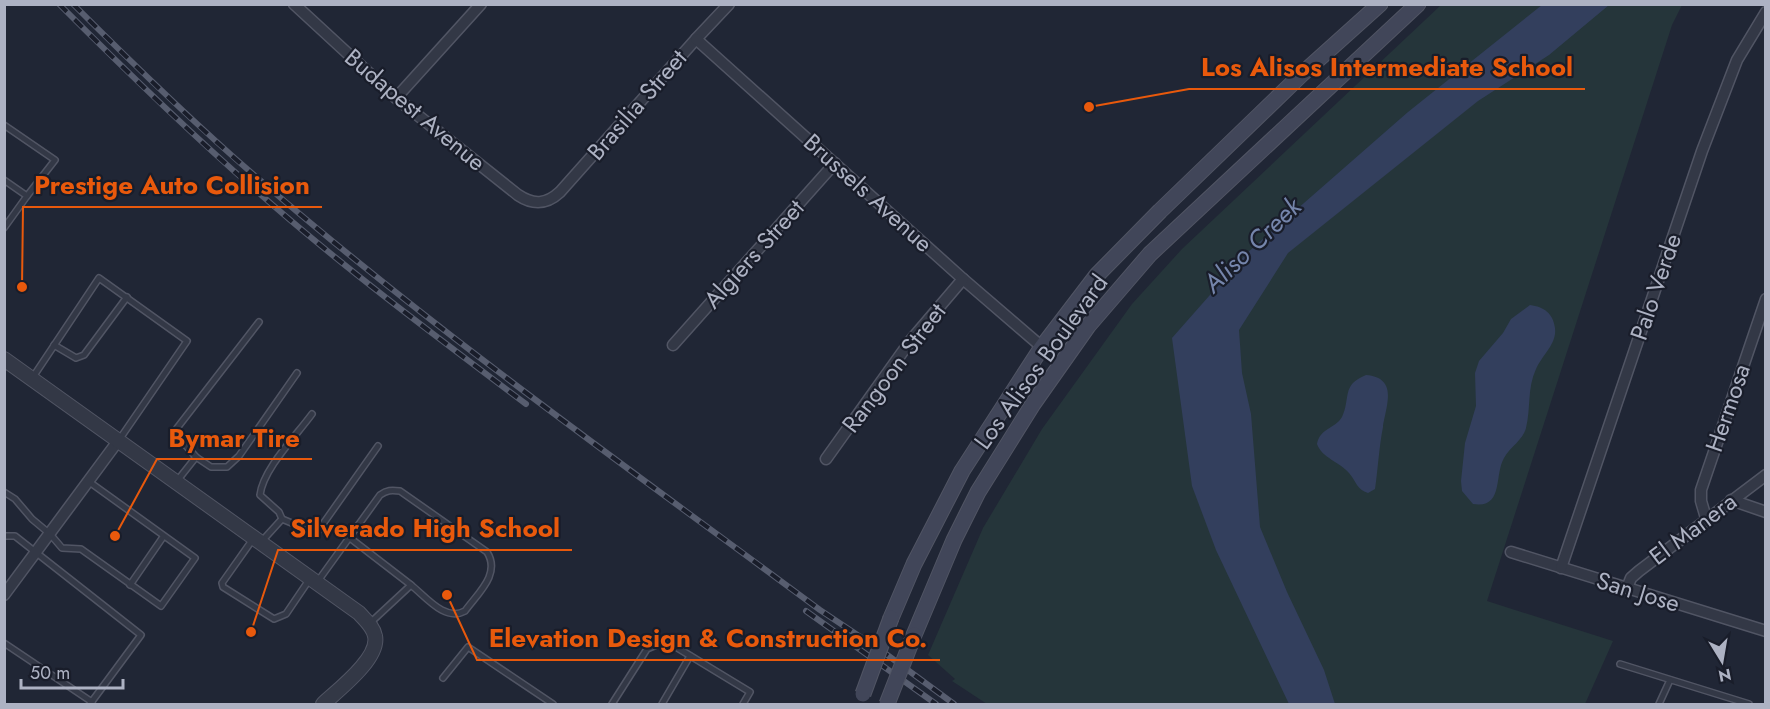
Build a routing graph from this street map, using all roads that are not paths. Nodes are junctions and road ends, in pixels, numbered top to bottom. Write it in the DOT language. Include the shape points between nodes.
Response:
graph roads {
  1 [pos="294,4"];
  2 [pos="481,4"];
  3 [pos="729,4"];
  4 [pos="1380,4"];
  5 [pos="1418,4"];
  6 [pos="1766,12"];
  7 [pos="696,39"];
  8 [pos="396,98"];
  9 [pos="4,125"];
  10 [pos="835,163"];
  11 [pos="4,180"];
  12 [pos="27,196"];
  13 [pos="543,203"];
  14 [pos="4,228"];
  15 [pos="963,279"];
  16 [pos="127,297"];
  17 [pos="1766,298"];
  18 [pos="260,322"];
  19 [pos="54,345"];
  20 [pos="673,345"];
  21 [pos="1042,347"];
  22 [pos="4,359"];
  23 [pos="297,373"];
  24 [pos="32,379"];
  25 [pos="312,414"];
  26 [pos="118,441"];
  27 [pos="378,446"];
  28 [pos="196,457"];
  29 [pos="826,459"];
  30 [pos="1766,475"];
  31 [pos="88,481"];
  32 [pos="176,482"];
  33 [pos="4,492"];
  34 [pos="1731,500"];
  35 [pos="1766,512"];
  36 [pos="1706,518"];
  37 [pos="282,519"];
  38 [pos="50,534"];
  39 [pos="4,536"];
  40 [pos="163,537"];
  41 [pos="350,538"];
  42 [pos="257,540"];
  43 [pos="36,551"];
  44 [pos="1511,552"];
  45 [pos="1561,568"];
  46 [pos="314,580"];
  47 [pos="130,585"];
  48 [pos="411,585"];
  49 [pos="1626,588"];
  50 [pos="4,595"];
  51 [pos="373,631"];
  52 [pos="1766,632"];
  53 [pos="4,643"];
  54 [pos="690,656"];
  55 [pos="1620,664"];
  56 [pos="443,678"];
  57 [pos="1671,680"];
  58 [pos="861,699"];
  59 [pos="91,703"];
  60 [pos="323,705"];
  61 [pos="552,705"];
  62 [pos="612,705"];
  63 [pos="662,705"];
  64 [pos="743,705"];
  65 [pos="887,705"];
  66 [pos="1659,705"];
  67 [pos="1749,705"];
  1 -- 8 [label="street, Budapest Avenue"];
  2 -- 8 [label="street"];
  3 -- 7 [label="street, Brasilia Street"];
  4 -- 21 [label="main road, Los Alisos Boulevard" via="1160,211 1097,275"];
  5 -- 65 [label="main road, Los Alisos Boulevard, bridge" via="1150,254 1088,326 978,492 954,540"];
  6 -- 45 [label="street, Palo Verde" via="1737,60 1702,151"];
  7 -- 10 [label="street, Brussels Avenue"];
  7 -- 13 [label="street, Brasilia Street" via="560,192"];
  8 -- 13 [label="street, Budapest Avenue" via="518,195 528,202"];
  9 -- 12 [label="lane" via="55,160"];
  10 -- 15 [label="street, Brussels Avenue"];
  10 -- 20 [label="street, Algiers Street"];
  11 -- 12 [label="lane"];
  12 -- 14 [label="lane"];
  15 -- 21 [label="street, Brussels Avenue"];
  15 -- 29 [label="street, Rangoon Street" via="911,340"];
  16 -- 19 [label="lane" via="84,355 76,358"];
  16 -- 19 [label="lane" via="99,278"];
  16 -- 26 [label="lane" via="187,341"];
  17 -- 36 [label="street, Hermosa" via="1701,490"];
  18 -- 28 [label="lane" via="174,432"];
  19 -- 24 [label="lane"];
  21 -- 58 [label="main road, Los Alisos Boulevard, bridge" via="962,471 914,564"];
  22 -- 24 [label="street"];
  23 -- 28 [label="lane" via="239,456 227,467 211,467"];
  24 -- 26 [label="street"];
  25 -- 37 [label="lane" via="261,486 260,495"];
  26 -- 31 [label="street"];
  26 -- 32 [label="street"];
  27 -- 37 [label="lane" via="318,531 310,534"];
  28 -- 32 [label="lane"];
  30 -- 34 [label="street, El Manera"];
  31 -- 38 [label="street"];
  31 -- 40 [label="lane"];
  32 -- 42 [label="street"];
  33 -- 38 [label="lane"];
  34 -- 35 [label="street"];
  34 -- 36 [label="street, El Manera"];
  36 -- 49 [label="street, El Manera" via="1639,571"];
  37 -- 42 [label="lane"];
  38 -- 43 [label="street"];
  38 -- 47 [label="lane" via="62,548 81,549"];
  39 -- 43 [label="lane" via="15,536"];
  40 -- 47 [label="lane"];
  40 -- 47 [label="lane" via="195,560 161,606"];
  41 -- 46 [label="lane"];
  41 -- 48 [label="lane"];
  41 -- 48 [label="lane" via="380,495 400,491 487,552 492,560 491,575 460,614 444,612"];
  42 -- 46 [label="street"];
  42 -- 46 [label="lane" via="228,573 223,587 274,619 286,614"];
  43 -- 50 [label="street"];
  43 -- 59 [label="lane" via="141,635"];
  44 -- 45 [label="street, San Jose"];
  45 -- 49 [label="street, San Jose"];
  46 -- 51 [label="street" via="359,613"];
  48 -- 51 [label="lane"];
  49 -- 52 [label="street, San Jose"];
  51 -- 60 [label="street" via="374,649 364,665"];
  53 -- 59 [label="lane"];
  54 -- 62 [label="lane" via="666,641 647,649"];
  54 -- 63 [label="lane"];
  54 -- 64 [label="lane" via="750,692"];
  55 -- 57 [label="lane"];
  56 -- 61 [label="lane" via="468,647"];
  57 -- 66 [label="lane"];
  57 -- 67 [label="lane"];
}
